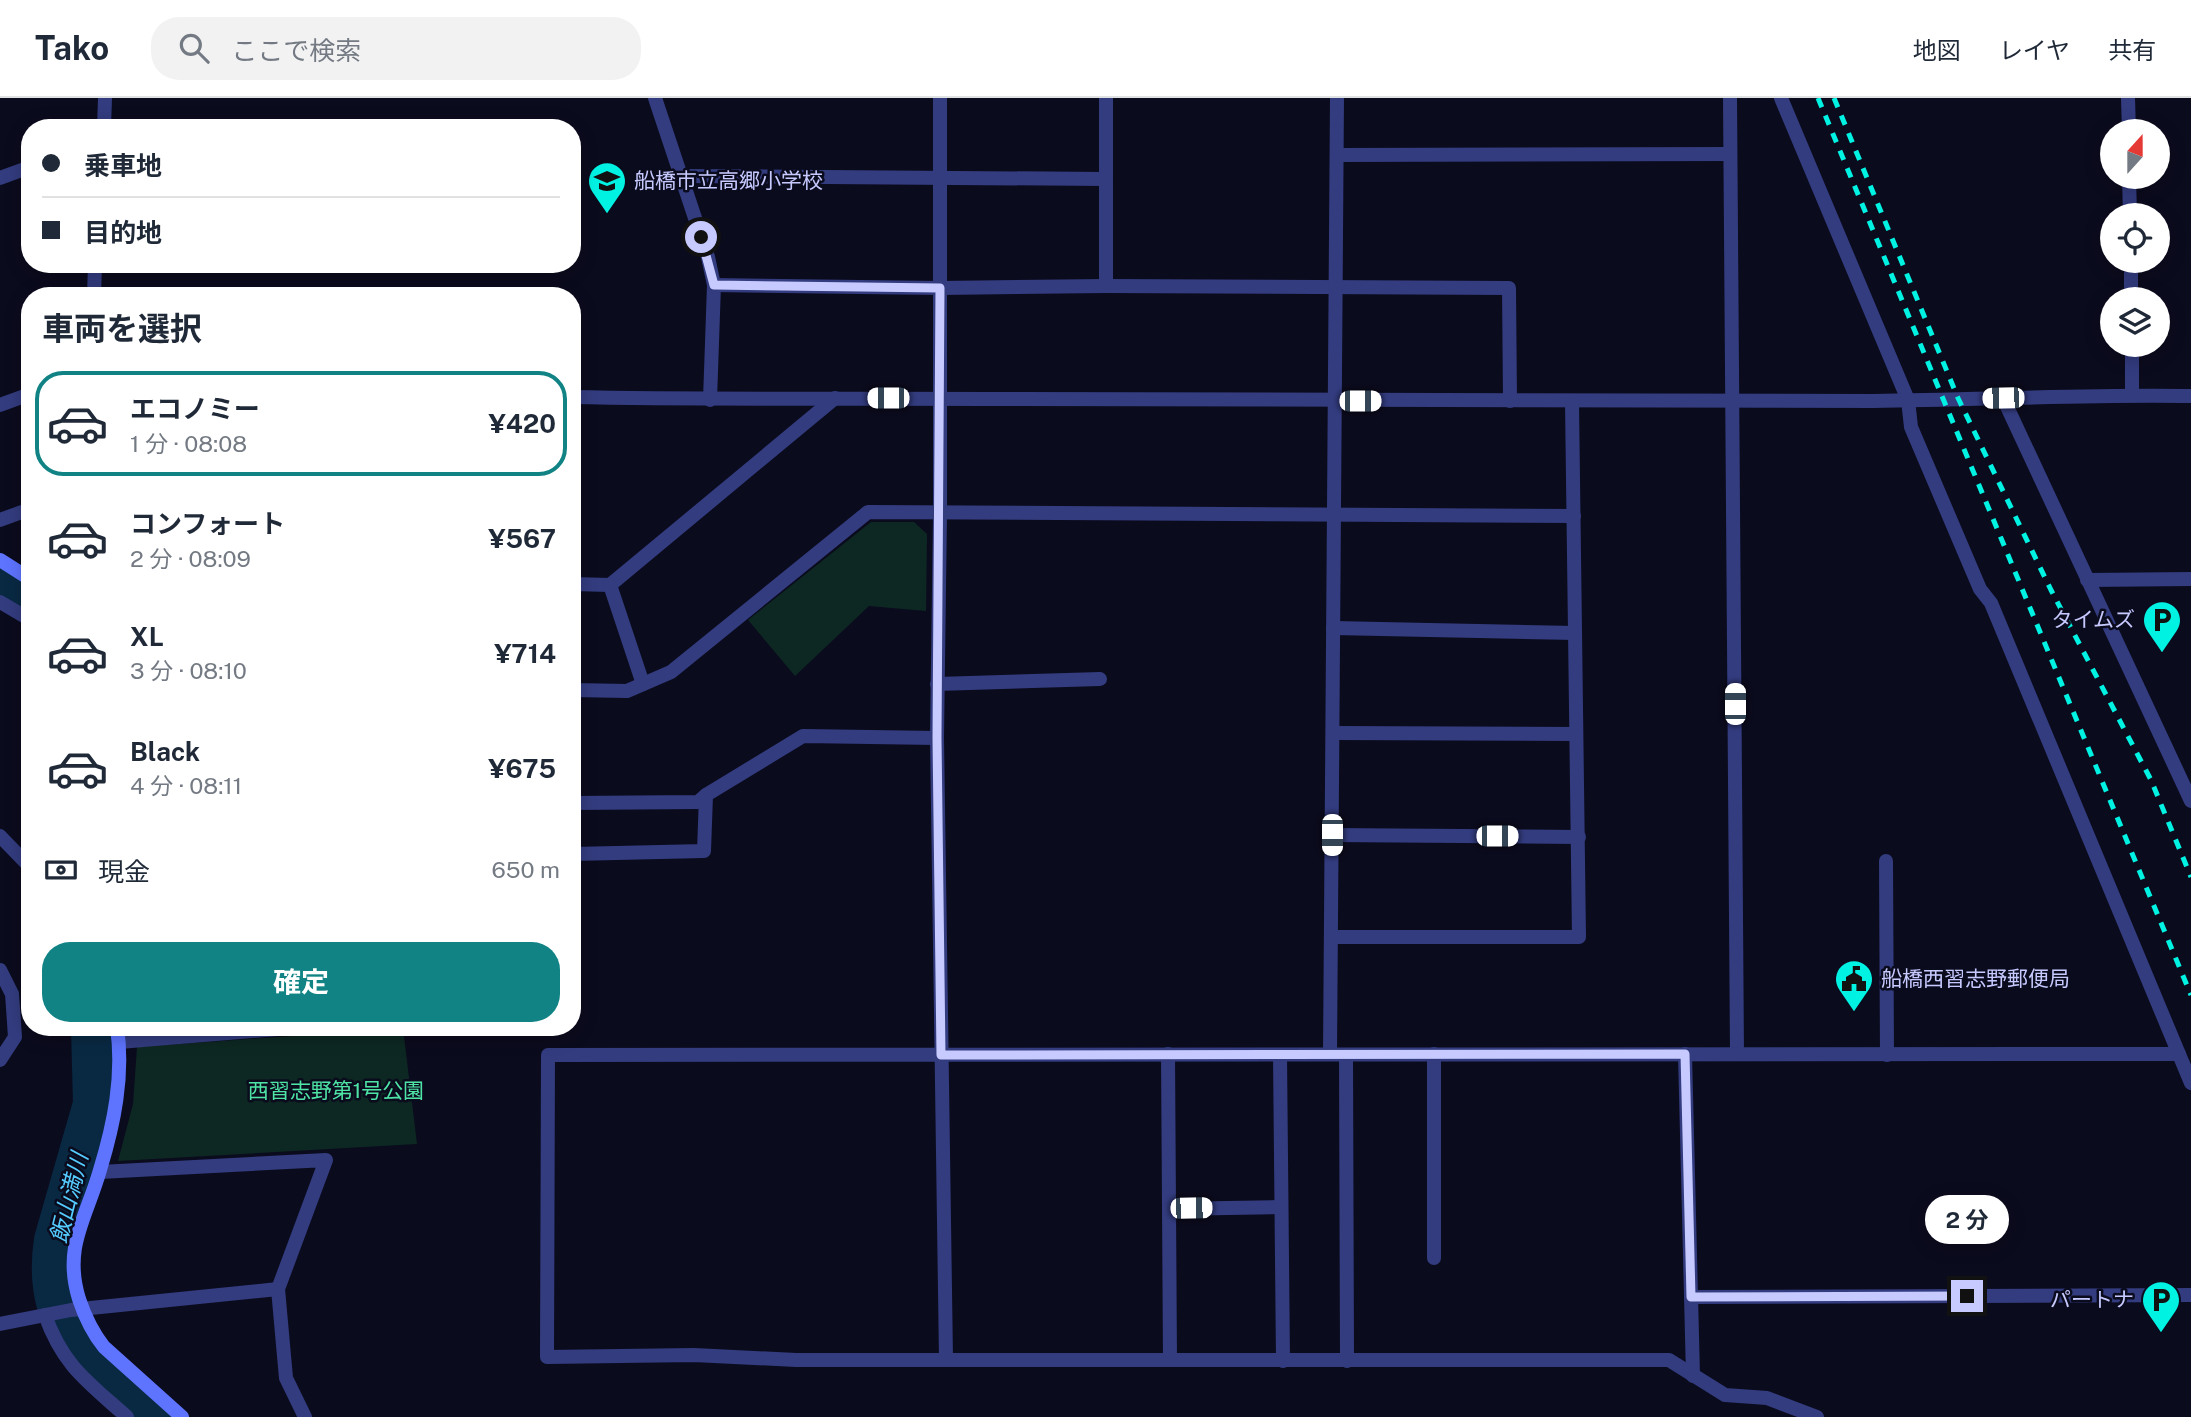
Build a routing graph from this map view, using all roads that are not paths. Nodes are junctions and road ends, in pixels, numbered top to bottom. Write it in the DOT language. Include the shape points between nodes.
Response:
graph roads {
  1 [pos="105,98"];
  2 [pos="655,98"];
  3 [pos="940,98"];
  4 [pos="1106,98"];
  5 [pos="1337,98"];
  6 [pos="1730,98"];
  7 [pos="1781,98"];
  8 [pos="2128,98"];
  9 [pos="104,119"];
  10 [pos="2129,119"];
  11 [pos="1729,154"];
  12 [pos="1337,155"];
  13 [pos="21,170"];
  14 [pos="680,176"];
  15 [pos="940,177"];
  16 [pos="0,178"];
  17 [pos="1106,179"];
  18 [pos="714,285"];
  19 [pos="1106,286"];
  20 [pos="940,288"];
  21 [pos="1336,288"];
  22 [pos="2132,357"];
  23 [pos="2132,395"];
  24 [pos="2191,396"];
  25 [pos="21,397"];
  26 [pos="581,397"];
  27 [pos="835,398"];
  28 [pos="940,398"];
  29 [pos="2003,398"];
  30 [pos="710,400"];
  31 [pos="1733,400"];
  32 [pos="1908,400"];
  33 [pos="1335,401"];
  34 [pos="1510,401"];
  35 [pos="1572,402"];
  36 [pos="0,405"];
  37 [pos="21,512"];
  38 [pos="940,513"];
  39 [pos="1334,513"];
  40 [pos="1574,516"];
  41 [pos="0,520"];
  42 [pos="0,561"];
  43 [pos="21,574"];
  44 [pos="2191,579"];
  45 [pos="2087,580"];
  46 [pos="581,584"];
  47 [pos="610,585"];
  48 [pos="0,602"];
  49 [pos="21,614"];
  50 [pos="1334,628"];
  51 [pos="1576,633"];
  52 [pos="1100,680"];
  53 [pos="643,684"];
  54 [pos="937,684"];
  55 [pos="581,690"];
  56 [pos="1333,733"];
  57 [pos="1576,734"];
  58 [pos="937,738"];
  59 [pos="706,795"];
  60 [pos="2191,801"];
  61 [pos="581,803"];
  62 [pos="0,835"];
  63 [pos="1332,835"];
  64 [pos="1579,836"];
  65 [pos="581,854"];
  66 [pos="21,857"];
  67 [pos="1886,862"];
  68 [pos="1331,937"];
  69 [pos="0,970"];
  70 [pos="118,1036"];
  71 [pos="1168,1054"];
  72 [pos="1330,1054"];
  73 [pos="1434,1054"];
  74 [pos="1685,1054"];
  75 [pos="1737,1054"];
  76 [pos="2179,1054"];
  77 [pos="941,1055"];
  78 [pos="1280,1055"];
  79 [pos="1346,1055"];
  80 [pos="1887,1055"];
  81 [pos="0,1060"];
  82 [pos="2191,1083"];
  83 [pos="100,1171"];
  84 [pos="1281,1207"];
  85 [pos="1169,1209"];
  86 [pos="1434,1258"];
  87 [pos="278,1289"];
  88 [pos="2191,1295"];
  89 [pos="1691,1297"];
  90 [pos="76,1309"];
  91 [pos="45,1315"];
  92 [pos="0,1324"];
  93 [pos="946,1359"];
  94 [pos="1170,1360"];
  95 [pos="1283,1361"];
  96 [pos="1347,1361"];
  97 [pos="1693,1376"];
  98 [pos="127,1417"];
  99 [pos="182,1417"];
  100 [pos="305,1417"];
  101 [pos="1817,1417"];
  1 -- 9 [label="street"];
  2 -- 14 [label="street"];
  3 -- 15 [label="street"];
  4 -- 17 [label="street"];
  5 -- 12 [label="street"];
  6 -- 11 [label="street"];
  7 -- 32 [label="street"];
  8 -- 10 [label="street"];
  11 -- 12 [label="street"];
  11 -- 31 [label="street"];
  12 -- 21 [label="street"];
  13 -- 16 [label="street"];
  14 -- 15 [label="street"];
  14 -- 18 [label="street"];
  15 -- 17 [label="street"];
  15 -- 20 [label="street"];
  17 -- 19 [label="street"];
  18 -- 20 [label="street"];
  18 -- 30 [label="street"];
  19 -- 20 [label="street"];
  19 -- 21 [label="street"];
  20 -- 28 [label="street"];
  21 -- 33 [label="street"];
  21 -- 34 [label="street" via="1509,288"];
  22 -- 23 [label="street"];
  23 -- 24 [label="street"];
  23 -- 29 [label="street"];
  25 -- 36 [label="street"];
  26 -- 30 [label="street"];
  27 -- 28 [label="street"];
  27 -- 30 [label="street"];
  27 -- 47 [label="street"];
  28 -- 33 [label="street"];
  28 -- 38 [label="street"];
  29 -- 32 [label="street"];
  29 -- 45 [label="street"];
  31 -- 32 [label="street"];
  31 -- 35 [label="street"];
  31 -- 75 [label="street"];
  32 -- 76 [label="street" via="1911,426 1980,589 1991,603"];
  33 -- 34 [label="street"];
  33 -- 39 [label="street"];
  34 -- 35 [label="street"];
  35 -- 40 [label="street"];
  37 -- 41 [label="street"];
  38 -- 39 [label="street"];
  38 -- 53 [label="street" via="869,512 671,672"];
  38 -- 54 [label="street"];
  39 -- 40 [label="street"];
  39 -- 50 [label="street"];
  40 -- 51 [label="street"];
  42 -- 43 [label="street"];
  44 -- 45 [label="street"];
  45 -- 60 [label="street"];
  46 -- 47 [label="street"];
  47 -- 53 [label="street"];
  48 -- 49 [label="street"];
  50 -- 51 [label="street"];
  50 -- 56 [label="street"];
  51 -- 57 [label="street"];
  52 -- 54 [label="street"];
  53 -- 55 [label="street" via="627,691"];
  54 -- 58 [label="street"];
  56 -- 57 [label="street"];
  56 -- 63 [label="street"];
  57 -- 64 [label="street"];
  58 -- 59 [label="street" via="803,736"];
  58 -- 77 [label="street"];
  59 -- 61 [label="street" via="698,802"];
  59 -- 65 [label="street" via="704,850"];
  62 -- 66 [label="street"];
  63 -- 64 [label="street"];
  63 -- 68 [label="street"];
  64 -- 68 [label="street" via="1579,937"];
  67 -- 80 [label="street"];
  68 -- 72 [label="street"];
  69 -- 81 [label="street" via="12,994 15,1037"];
  70 -- 83 [label="street" via="117,1102"];
  71 -- 77 [label="street"];
  71 -- 78 [label="street"];
  71 -- 85 [label="street"];
  72 -- 78 [label="street"];
  72 -- 79 [label="street"];
  73 -- 74 [label="street"];
  73 -- 79 [label="street"];
  73 -- 86 [label="street"];
  74 -- 75 [label="street"];
  74 -- 89 [label="street"];
  75 -- 80 [label="street"];
  76 -- 80 [label="street"];
  76 -- 82 [label="street"];
  77 -- 93 [label="street"];
  77 -- 93 [label="street" via="548,1055 547,1357"];
  78 -- 84 [label="street"];
  79 -- 96 [label="street"];
  83 -- 87 [label="street" via="326,1160"];
  83 -- 90 [label="street" via="72,1263"];
  84 -- 85 [label="street"];
  84 -- 95 [label="street"];
  85 -- 94 [label="street"];
  87 -- 90 [label="street"];
  87 -- 100 [label="street" via="286,1378"];
  88 -- 89 [label="street"];
  89 -- 97 [label="street"];
  90 -- 91 [label="street"];
  90 -- 99 [label="street" via="103,1347"];
  91 -- 92 [label="street"];
  91 -- 98 [label="street" via="66,1361"];
  93 -- 94 [label="street"];
  94 -- 95 [label="street"];
  95 -- 96 [label="street"];
  96 -- 97 [label="street" via="1669,1360"];
  97 -- 101 [label="street" via="1725,1395 1767,1398"];
}
